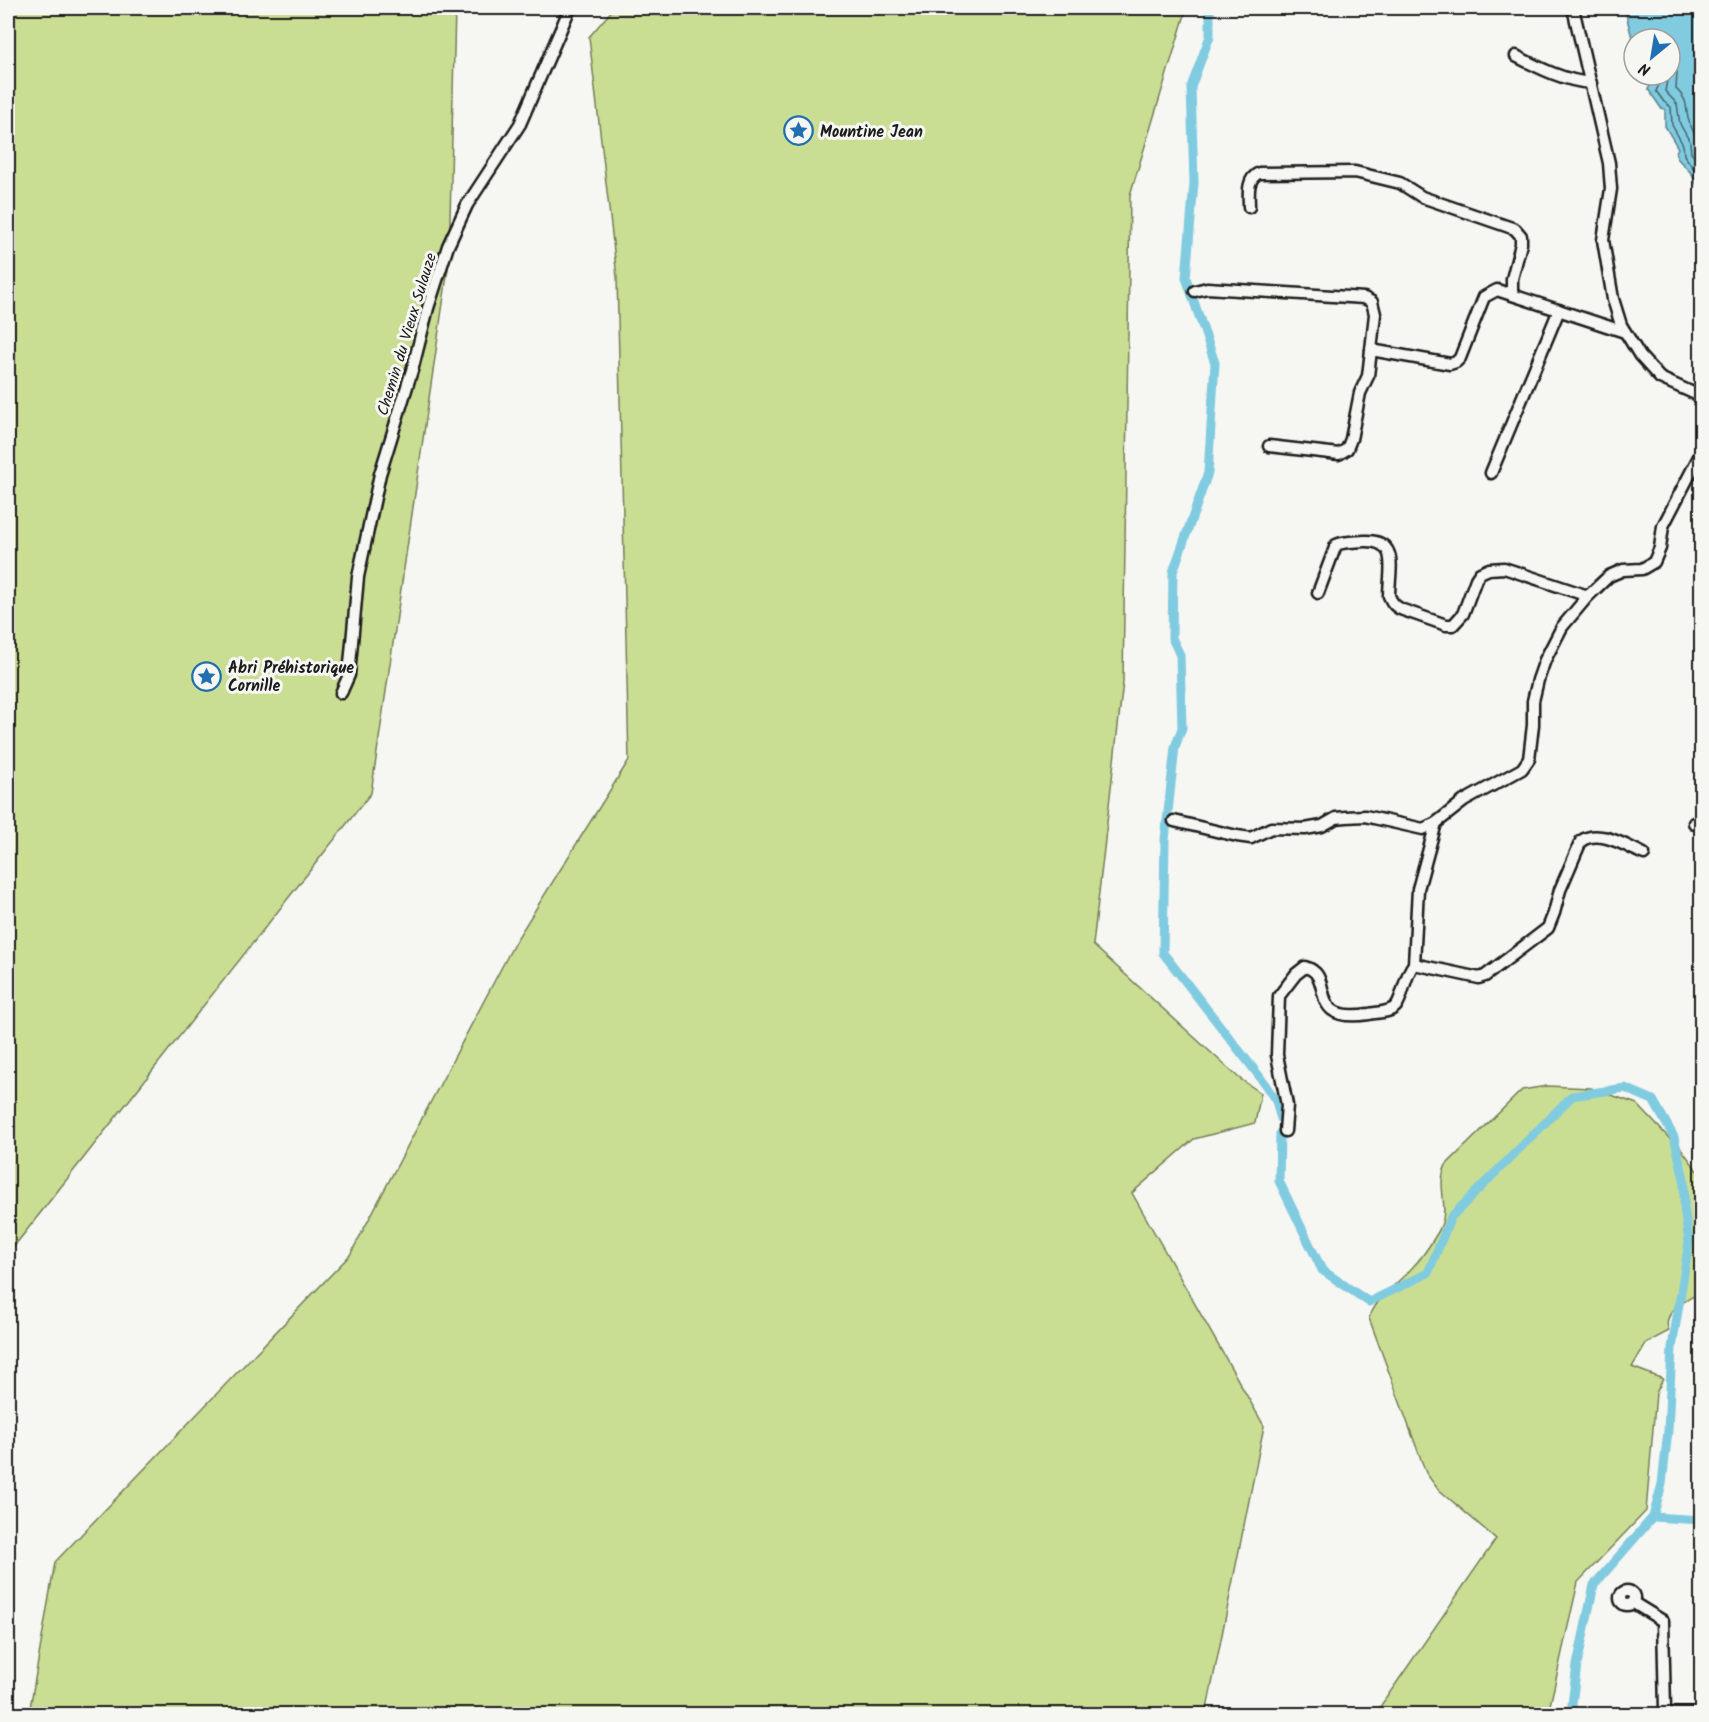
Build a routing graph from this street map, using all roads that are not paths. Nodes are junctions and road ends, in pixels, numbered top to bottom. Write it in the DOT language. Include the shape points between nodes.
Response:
graph roads {
  1 [pos="570,8"];
  2 [pos="1573,8"];
  3 [pos="1516,56"];
  4 [pos="1591,83"];
  5 [pos="1250,207"];
  6 [pos="1195,291"];
  7 [pos="1512,294"];
  8 [pos="1559,310"];
  9 [pos="1625,332"];
  10 [pos="1371,350"];
  11 [pos="1701,397"];
  12 [pos="1269,446"];
  13 [pos="1701,451"];
  14 [pos="1491,473"];
  15 [pos="1318,593"];
  16 [pos="1588,596"];
  17 [pos="341,693"];
  18 [pos="1174,821"];
  19 [pos="1436,823"];
  20 [pos="1644,854"];
  21 [pos="1414,964"];
  22 [pos="1285,1131"];
  23 [pos="1632,1602"];
  24 [pos="1671,1714"];
  25 [pos="1701,1714"];
  1 -- 17 [label="street, Chemin du Vieux Sulauze" via="520,124 467,205 441,266 380,474 358,577 349,675"];
  2 -- 4 [label="street"];
  3 -- 4 [label="street"];
  4 -- 9 [label="street" via="1611,189 1603,240 1613,298"];
  5 -- 7 [label="street" via="1250,181 1258,173 1355,172 1400,183 1422,197 1515,229 1521,244"];
  6 -- 10 [label="street" via="1207,288 1364,298 1372,302 1375,314"];
  7 -- 8 [label="street"];
  7 -- 10 [label="street" via="1497,290 1484,297 1456,362"];
  8 -- 9 [label="street"];
  8 -- 14 [label="street"];
  9 -- 11 [label="street" via="1660,378"];
  10 -- 12 [label="street" via="1368,376 1347,449 1339,454"];
  13 -- 16 [label="street" via="1663,526 1654,562 1642,569 1609,576"];
  15 -- 16 [label="street" via="1336,545 1377,541 1390,553 1391,602 1446,625 1453,625 1463,614 1476,579 1489,569 1504,568"];
  16 -- 19 [label="street" via="1563,627 1545,660 1533,701 1529,759 1522,769 1464,801"];
  18 -- 19 [label="street" via="1251,838 1271,828 1305,829 1346,817 1365,816 1423,829"];
  19 -- 21 [label="street" via="1419,889"];
  20 -- 21 [label="street" via="1597,835 1587,836 1581,841 1560,890 1548,928 1485,976"];
  21 -- 22 [label="street" via="1397,1005 1389,1010 1334,1013 1326,1005 1318,977 1305,967 1279,996 1278,1055 1287,1105"];
  23 -- 24 [label="street" via="1663,1621 1665,1710"];
  24 -- 25 [label="street"];
}
